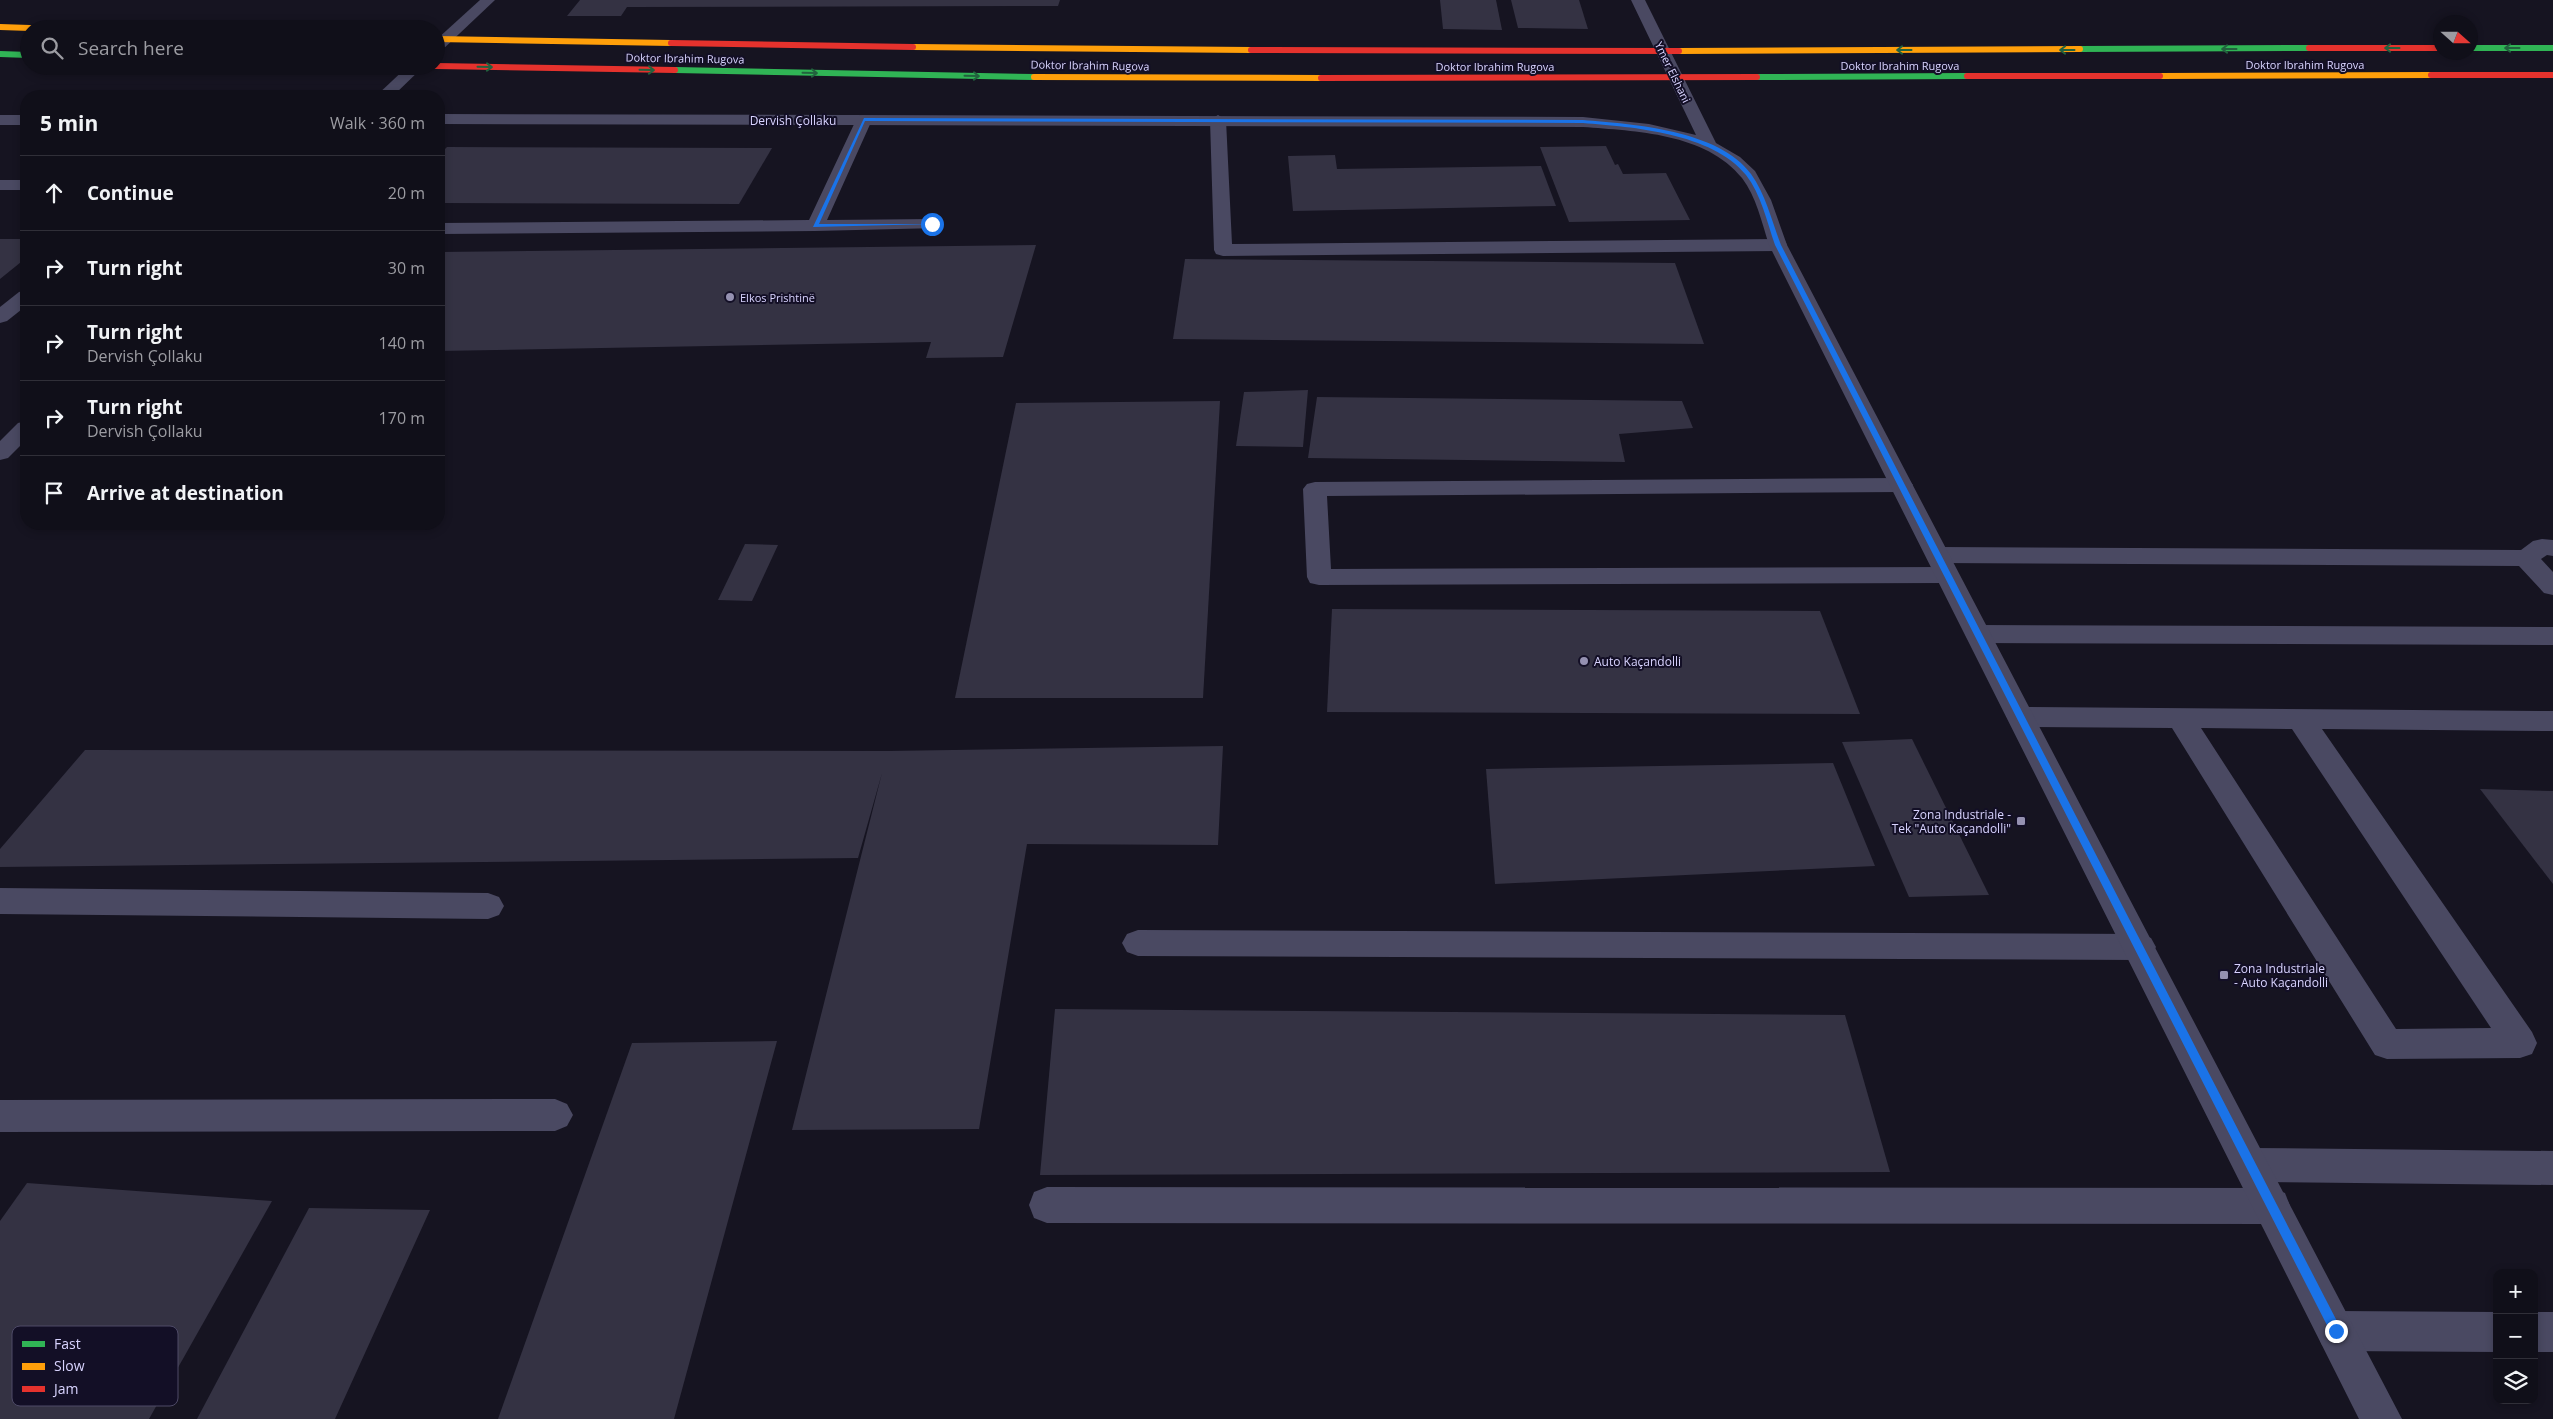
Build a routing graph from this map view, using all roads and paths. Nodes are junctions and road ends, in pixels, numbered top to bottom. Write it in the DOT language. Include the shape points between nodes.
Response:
graph roads {
  1 [pos="488,0"];
  2 [pos="1638,0"];
  3 [pos="0,27"];
  4 [pos="20,28"];
  5 [pos="445,39"];
  6 [pos="445,40"];
  7 [pos="2433,48"];
  8 [pos="2478,48"];
  9 [pos="2553,48"];
  10 [pos="0,54"];
  11 [pos="20,55"];
  12 [pos="445,66"];
  13 [pos="407,75"];
  14 [pos="2553,75"];
  15 [pos="391,90"];
  16 [pos="445,119"];
  17 [pos="0,120"];
  18 [pos="20,120"];
  19 [pos="864,120"];
  20 [pos="1218,120"];
  21 [pos="1709,145"];
  22 [pos="0,185"];
  23 [pos="20,185"];
  24 [pos="932,224"];
  25 [pos="815,226"];
  26 [pos="445,229"];
  27 [pos="1778,245"];
  28 [pos="20,301"];
  29 [pos="0,317"];
  30 [pos="20,434"];
  31 [pos="0,453"];
  32 [pos="1902,485"];
  33 [pos="2553,548"];
  34 [pos="2526,558"];
  35 [pos="1942,565"];
  36 [pos="2553,587"];
  37 [pos="1978,634"];
  38 [pos="2553,636"];
  39 [pos="2021,717"];
  40 [pos="2181,719"];
  41 [pos="2300,719"];
  42 [pos="2553,721"];
  43 [pos="0,901"];
  44 [pos="488,906"];
  45 [pos="1138,943"];
  46 [pos="2140,947"];
  47 [pos="555,1115"];
  48 [pos="0,1116"];
  49 [pos="2251,1165"];
  50 [pos="2553,1168"];
  51 [pos="1046,1205"];
  52 [pos="2272,1206"];
  53 [pos="2336,1331"];
  54 [pos="2493,1332"];
  55 [pos="2538,1332"];
  56 [pos="2553,1332"];
  57 [pos="2382,1419"];
  1 -- 6 [label="street"];
  2 -- 21 [label="street, Ymer Elshani"];
  3 -- 4 [label="highway"];
  7 -- 5 [label="highway, Doktor Ibrahim Rugova, one-way, bridge" via="1114,50"];
  9 -- 8 [label="highway, one-way"];
  10 -- 11 [label="highway"];
  12 -- 14 [label="highway, Doktor Ibrahim Rugova, one-way, bridge" via="1116,78"];
  13 -- 15 [label="street"];
  16 -- 19 [label="street, Dervish Çollaku"];
  17 -- 18 [label="street"];
  19 -- 20 [label="street, Dervish Çollaku"];
  19 -- 25 [label="street"];
  20 -- 21 [label="street, Dervish Çollaku" via="1583,122 1648,129"];
  20 -- 27 [label="street" via="1222,250"];
  21 -- 27 [label="street, Dervish Çollaku" via="1731,158 1748,174"];
  22 -- 23 [label="street"];
  24 -- 25 [label="street"];
  25 -- 26 [label="street"];
  27 -- 32 [label="street, Dervish Çollaku"];
  28 -- 29 [label="street"];
  30 -- 31 [label="street"];
  32 -- 35 [label="street, Dervish Çollaku"];
  32 -- 35 [label="street" via="1315,489 1319,577"];
  33 -- 34 [label="street" via="2542,548"];
  34 -- 35 [label="street"];
  34 -- 36 [label="street"];
  35 -- 37 [label="street, Dervish Çollaku"];
  37 -- 38 [label="street"];
  37 -- 39 [label="street, Dervish Çollaku"];
  39 -- 40 [label="street"];
  39 -- 46 [label="street, Dervish Çollaku"];
  40 -- 41 [label="street"];
  40 -- 41 [label="street" via="2387,1044 2520,1043"];
  41 -- 42 [label="street"];
  43 -- 44 [label="street"];
  45 -- 46 [label="street"];
  46 -- 49 [label="street, Dervish Çollaku"];
  47 -- 48 [label="street"];
  49 -- 50 [label="street"];
  49 -- 52 [label="street, Dervish Çollaku"];
  51 -- 52 [label="street"];
  52 -- 53 [label="street, Dervish Çollaku"];
  53 -- 54 [label="street"];
  53 -- 57 [label="street, Dervish Çollaku"];
  55 -- 56 [label="street"];
}
